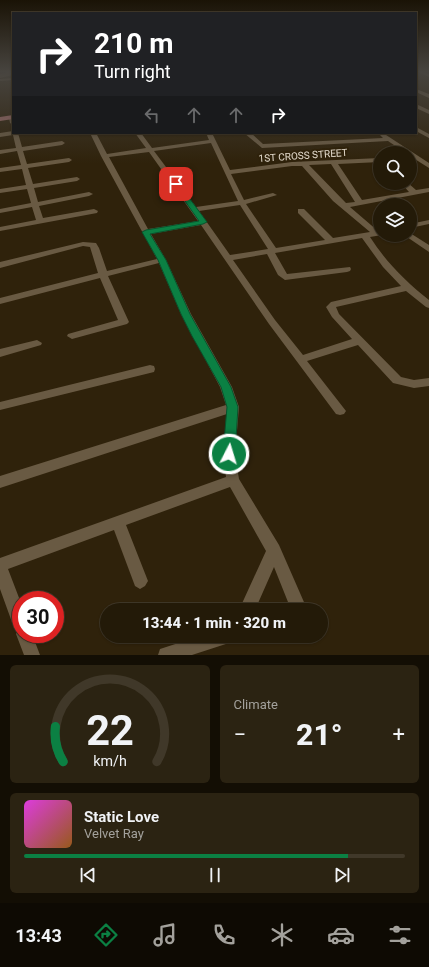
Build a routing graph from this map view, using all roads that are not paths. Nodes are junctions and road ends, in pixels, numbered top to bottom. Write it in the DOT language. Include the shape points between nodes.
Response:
graph roads {
  1 [pos="417,106"];
  2 [pos="429,112"];
  3 [pos="0,118"];
  4 [pos="12,118"];
  5 [pos="417,130"];
  6 [pos="12,133"];
  7 [pos="15,134"];
  8 [pos="93,134"];
  9 [pos="139,134"];
  10 [pos="210,134"];
  11 [pos="248,134"];
  12 [pos="382,134"];
  13 [pos="0,135"];
  14 [pos="429,136"];
  15 [pos="389,139"];
  16 [pos="213,141"];
  17 [pos="62,143"];
  18 [pos="400,146"];
  19 [pos="19,149"];
  20 [pos="150,150"];
  21 [pos="0,152"];
  22 [pos="104,156"];
  23 [pos="429,157"];
  24 [pos="417,158"];
  25 [pos="69,160"];
  26 [pos="417,160"];
  27 [pos="373,161"];
  28 [pos="332,162"];
  29 [pos="304,164"];
  30 [pos="429,166"];
  31 [pos="24,167"];
  32 [pos="0,170"];
  33 [pos="228,172"];
  34 [pos="77,179"];
  35 [pos="30,187"];
  36 [pos="429,190"];
  37 [pos="0,191"];
  38 [pos="414,192"];
  39 [pos="89,194"];
  40 [pos="273,195"];
  41 [pos="242,202"];
  42 [pos="360,203"];
  43 [pos="35,204"];
  44 [pos="344,206"];
  45 [pos="194,209"];
  46 [pos="0,211"];
  47 [pos="94,211"];
  48 [pos="302,211"];
  49 [pos="40,221"];
  50 [pos="203,222"];
  51 [pos="429,222"];
  52 [pos="417,225"];
  53 [pos="373,228"];
  54 [pos="0,229"];
  55 [pos="146,232"];
  56 [pos="373,234"];
  57 [pos="364,236"];
  58 [pos="417,240"];
  59 [pos="332,242"];
  60 [pos="429,249"];
  61 [pos="272,251"];
  62 [pos="228,258"];
  63 [pos="162,260"];
  64 [pos="0,265"];
  65 [pos="347,269"];
  66 [pos="103,274"];
  67 [pos="407,288"];
  68 [pos="0,302"];
  69 [pos="429,305"];
  70 [pos="72,336"];
  71 [pos="360,341"];
  72 [pos="37,343"];
  73 [pos="0,353"];
  74 [pos="301,359"];
  75 [pos="150,369"];
  76 [pos="429,382"];
  77 [pos="0,406"];
  78 [pos="233,407"];
  79 [pos="340,411"];
  80 [pos="233,480"];
  81 [pos="0,482"];
  82 [pos="118,522"];
  83 [pos="274,550"];
  84 [pos="0,565"];
  85 [pos="0,568"];
  86 [pos="140,581"];
  87 [pos="12,601"];
  88 [pos="250,603"];
  89 [pos="296,603"];
  90 [pos="27,643"];
  91 [pos="204,643"];
  92 [pos="32,655"];
  93 [pos="166,655"];
  1 -- 2 [label="street"];
  3 -- 4 [label="main road"];
  5 -- 14 [label="street"];
  6 -- 13 [label="street"];
  7 -- 19 [label="street"];
  8 -- 22 [label="street"];
  9 -- 20 [label="street"];
  10 -- 16 [label="street"];
  11 -- 15 [label="street" via="262,146"];
  12 -- 15 [label="street"];
  15 -- 18 [label="street"];
  16 -- 20 [label="street"];
  16 -- 33 [label="street"];
  17 -- 19 [label="street"];
  19 -- 21 [label="street"];
  19 -- 31 [label="street"];
  20 -- 22 [label="street"];
  20 -- 45 [label="street"];
  22 -- 55 [label="street"];
  23 -- 24 [label="street"];
  25 -- 31 [label="street"];
  26 -- 30 [label="street"];
  27 -- 28 [label="street, 1ST CROSS STREET"];
  28 -- 29 [label="street, 1ST CROSS STREET"];
  28 -- 42 [label="street"];
  29 -- 33 [label="street, 1ST CROSS STREET"];
  29 -- 44 [label="street"];
  31 -- 32 [label="street"];
  31 -- 35 [label="street"];
  33 -- 41 [label="street"];
  34 -- 35 [label="street"];
  35 -- 37 [label="street"];
  35 -- 43 [label="street"];
  36 -- 38 [label="street"];
  38 -- 42 [label="street"];
  39 -- 43 [label="street"];
  40 -- 41 [label="street"];
  41 -- 45 [label="street"];
  41 -- 61 [label="street"];
  42 -- 44 [label="street"];
  43 -- 46 [label="street"];
  43 -- 49 [label="street"];
  44 -- 53 [label="street"];
  45 -- 50 [label="street"];
  47 -- 49 [label="street"];
  48 -- 59 [label="street"];
  49 -- 54 [label="street"];
  50 -- 55 [label="street"];
  50 -- 62 [label="street"];
  51 -- 52 [label="street"];
  55 -- 63 [label="street"];
  56 -- 57 [label="street"];
  57 -- 59 [label="street"];
  57 -- 67 [label="street" via="376,256"];
  58 -- 60 [label="street"];
  59 -- 61 [label="street"];
  61 -- 62 [label="street"];
  61 -- 65 [label="street" via="285,277"];
  62 -- 74 [label="street"];
  63 -- 66 [label="street"];
  63 -- 78 [label="street" via="186,314 226,387"];
  64 -- 66 [label="street" via="89,244 95,248"];
  66 -- 68 [label="street"];
  66 -- 70 [label="street" via="124,322"];
  67 -- 69 [label="street"];
  67 -- 71 [label="street" via="334,304 331,307 335,315"];
  71 -- 74 [label="street"];
  71 -- 76 [label="street" via="397,380 414,384"];
  72 -- 73 [label="street"];
  74 -- 79 [label="street"];
  75 -- 77 [label="street"];
  78 -- 80 [label="street" via="229,454"];
  78 -- 81 [label="street"];
  80 -- 82 [label="street"];
  80 -- 83 [label="street"];
  82 -- 84 [label="street"];
  82 -- 86 [label="street"];
  83 -- 88 [label="street"];
  83 -- 89 [label="street"];
  85 -- 87 [label="street"];
  90 -- 92 [label="street"];
  91 -- 93 [label="street"];
}
